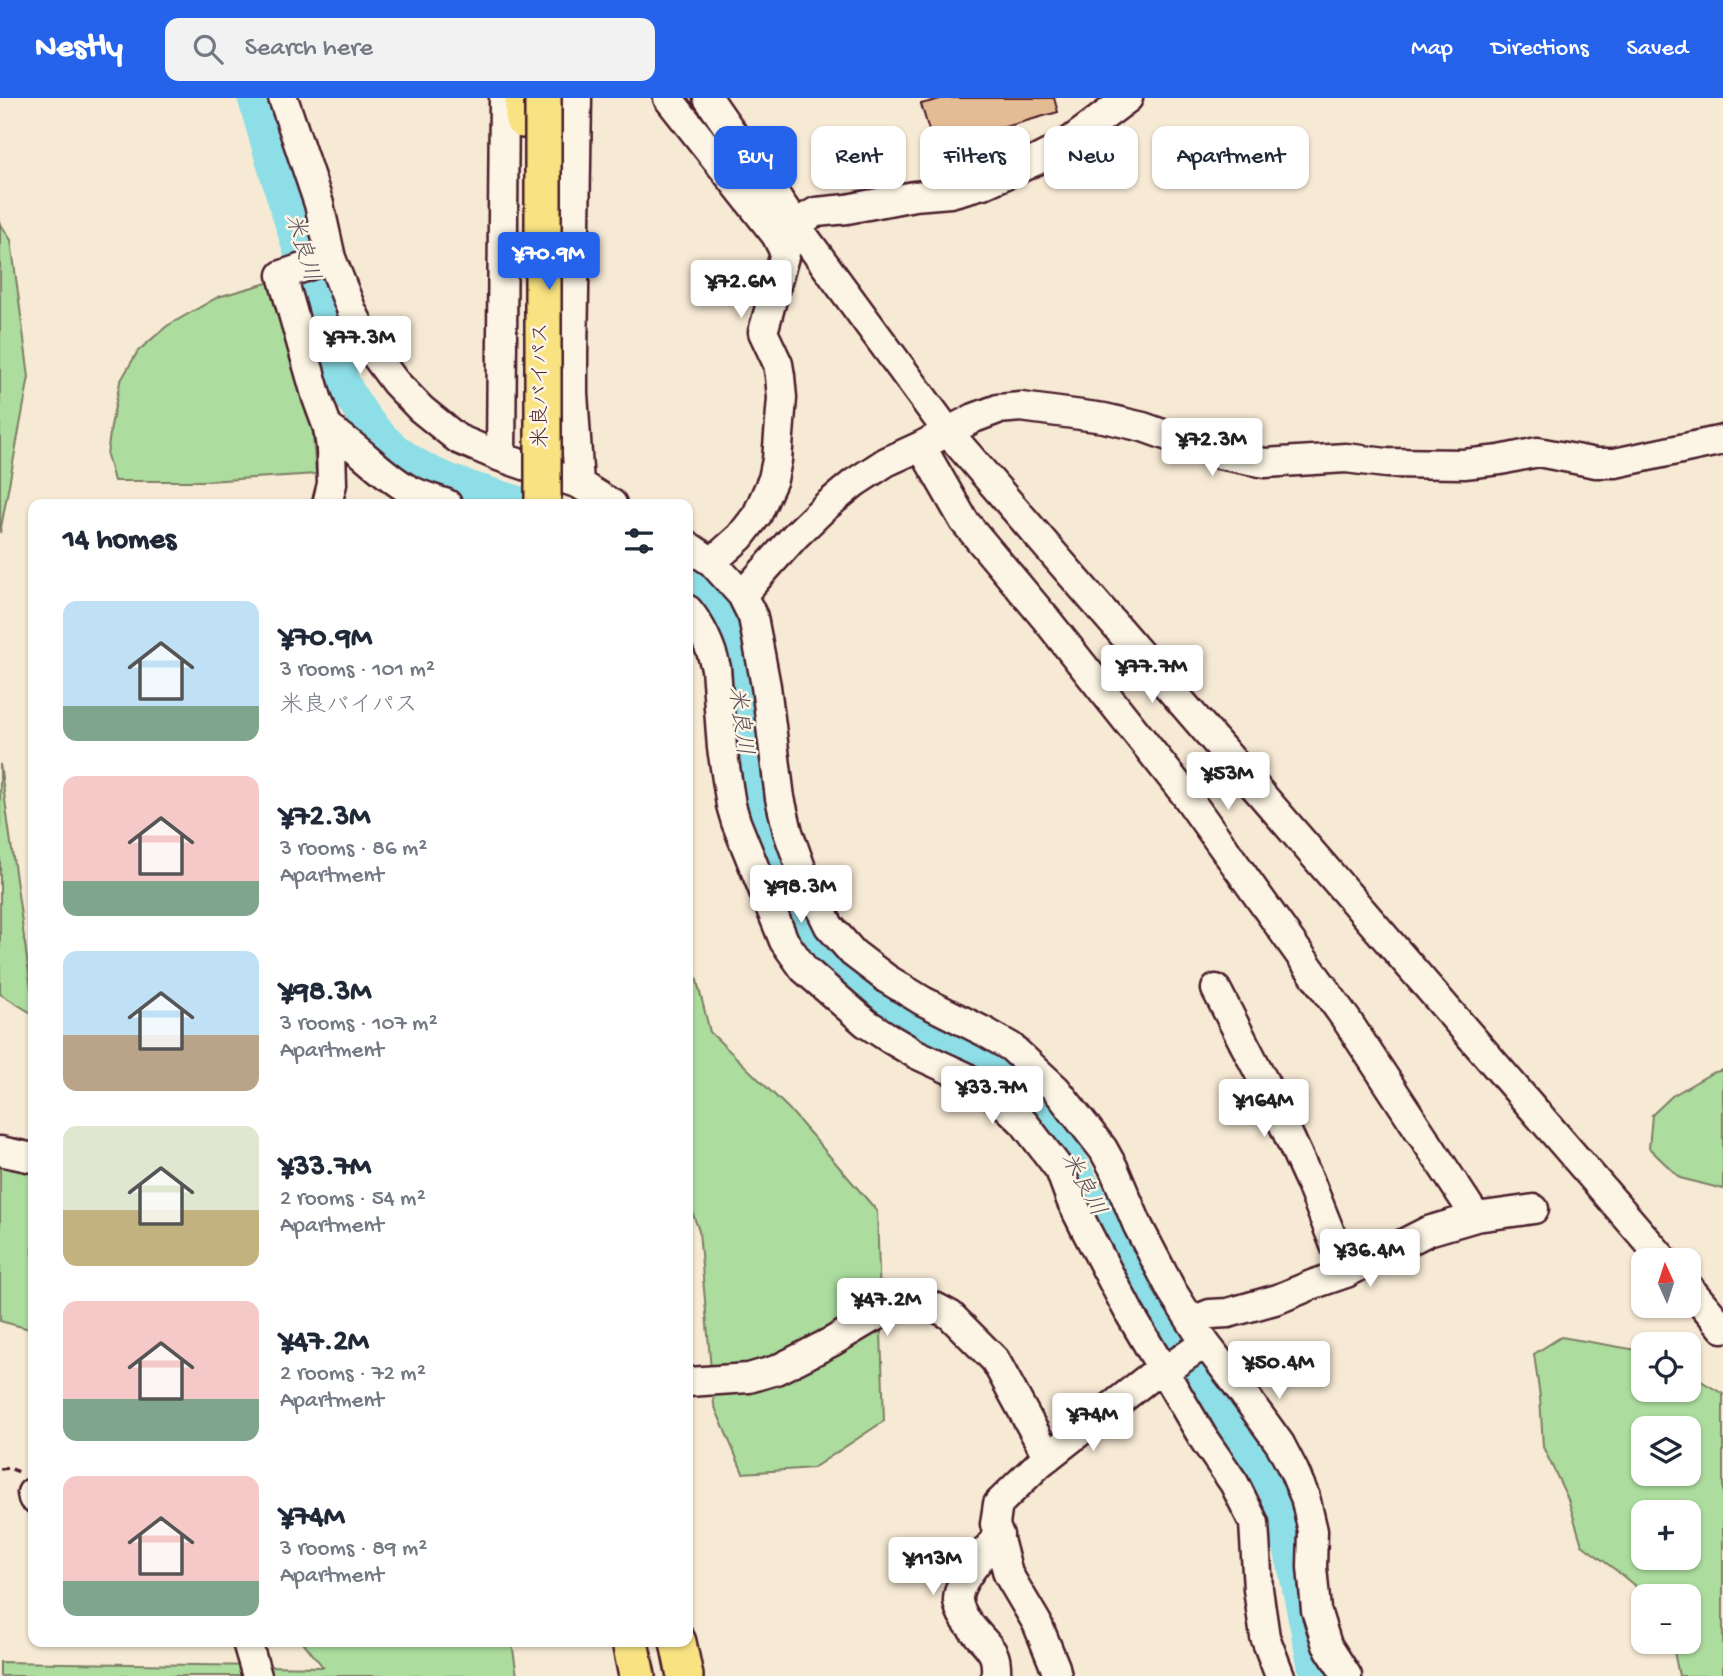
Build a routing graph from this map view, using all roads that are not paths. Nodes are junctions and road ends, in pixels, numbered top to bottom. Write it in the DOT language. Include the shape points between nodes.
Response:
graph roads {
  1 [pos="283,98"];
  2 [pos="668,98"];
  3 [pos="708,98"];
  4 [pos="1128,98"];
  5 [pos="539,103"];
  6 [pos="786,229"];
  7 [pos="326,259"];
  8 [pos="328,428"];
  9 [pos="948,432"];
  10 [pos="1723,440"];
  11 [pos="921,446"];
  12 [pos="501,457"];
  13 [pos="567,494"];
  14 [pos="328,499"];
  15 [pos="434,499"];
  16 [pos="519,499"];
  17 [pos="532,499"];
  18 [pos="542,499"];
  19 [pos="590,499"];
  20 [pos="693,550"];
  21 [pos="712,562"];
  22 [pos="742,595"];
  23 [pos="693,617"];
  24 [pos="1216,989"];
  25 [pos="0,1151"];
  26 [pos="28,1157"];
  27 [pos="1534,1209"];
  28 [pos="1476,1217"];
  29 [pos="1654,1248"];
  30 [pos="1346,1273"];
  31 [pos="1701,1302"];
  32 [pos="1723,1328"];
  33 [pos="1199,1338"];
  34 [pos="1167,1367"];
  35 [pos="693,1382"];
  36 [pos="1048,1457"];
  37 [pos="999,1535"];
  38 [pos="248,1647"];
  39 [pos="631,1647"];
  40 [pos="647,1647"];
  41 [pos="665,1647"];
  42 [pos="679,1647"];
  43 [pos="257,1676"];
  44 [pos="637,1676"];
  45 [pos="653,1676"];
  46 [pos="670,1676"];
  47 [pos="685,1676"];
  48 [pos="996,1676"];
  49 [pos="1057,1676"];
  50 [pos="1280,1676"];
  51 [pos="1347,1676"];
  1 -- 7 [label="street" via="319,204"];
  2 -- 6 [label="street"];
  3 -- 6 [label="street"];
  4 -- 6 [label="street" via="1064,146 986,183 950,193 816,212"];
  5 -- 12 [label="street"];
  5 -- 13 [label="main road" via="553,432"];
  5 -- 16 [label="main road"];
  5 -- 17 [label="main road, 米良バイパス"];
  5 -- 18 [label="main road, 米良バイパス, bridge"];
  6 -- 9 [label="street"];
  6 -- 21 [label="street" via="785,253 763,332 780,376 777,460 757,515"];
  7 -- 8 [label="street" via="282,275"];
  7 -- 12 [label="street" via="372,351 395,382 458,439"];
  8 -- 14 [label="street"];
  8 -- 15 [label="street" via="408,489"];
  9 -- 10 [label="street" via="998,409 1048,409 1143,426 1219,454 1265,463 1346,458 1464,464 1538,452 1615,463"];
  9 -- 11 [label="street"];
  9 -- 29 [label="street"];
  11 -- 22 [label="street" via="886,461 825,507"];
  11 -- 28 [label="street" via="964,521 1201,816 1346,1019"];
  12 -- 13 [label="street"];
  13 -- 19 [label="street"];
  20 -- 21 [label="street"];
  21 -- 22 [label="street"];
  22 -- 33 [label="street" via="759,643 788,832 830,926 853,953 887,979 1011,1047 1056,1089 1103,1149 1153,1258"];
  23 -- 34 [label="street" via="705,635 716,668 731,805 792,954 804,970 866,1023 987,1090 1024,1123 1060,1170 1087,1232"];
  24 -- 30 [label="street" via="1310,1182"];
  25 -- 26 [label="street"];
  27 -- 28 [label="street"];
  28 -- 30 [label="street" via="1428,1231"];
  30 -- 33 [label="street" via="1278,1299 1210,1314"];
  31 -- 32 [label="street"];
  33 -- 34 [label="street"];
  33 -- 51 [label="street" via="1280,1444 1305,1497 1313,1531 1316,1610 1327,1644"];
  34 -- 36 [label="street"];
  34 -- 50 [label="street" via="1254,1523 1265,1637"];
  35 -- 36 [label="street" via="767,1373 901,1304 926,1305 950,1315 995,1360"];
  36 -- 37 [label="street" via="998,1504 995,1524"];
  37 -- 48 [label="street" via="966,1576 958,1597 972,1628 996,1657"];
  37 -- 49 [label="street" via="1008,1574 1037,1623"];
  38 -- 43 [label="street"];
  39 -- 44 [label="main road"];
  40 -- 45 [label="main road"];
  41 -- 46 [label="main road"];
  42 -- 47 [label="main road"];
}
